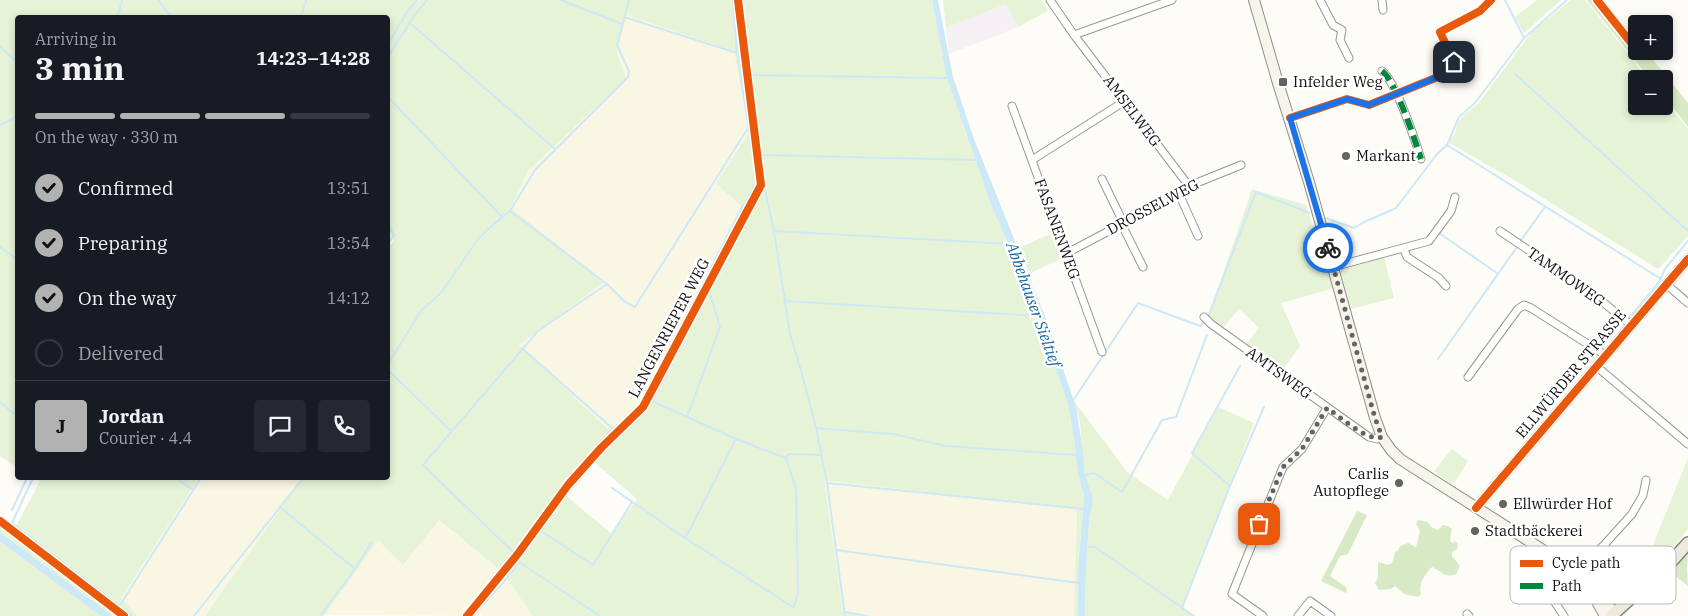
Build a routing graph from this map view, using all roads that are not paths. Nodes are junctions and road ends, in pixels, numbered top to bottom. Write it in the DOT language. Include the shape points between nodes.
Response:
graph roads {
  1 [pos="738,0"];
  2 [pos="1050,0"];
  3 [pos="1172,0"];
  4 [pos="1255,0"];
  5 [pos="1320,0"];
  6 [pos="1382,0"];
  7 [pos="1491,0"];
  8 [pos="1383,10"];
  9 [pos="1074,35"];
  10 [pos="1349,58"];
  11 [pos="1382,71"];
  12 [pos="1396,94"];
  13 [pos="1125,101"];
  14 [pos="1012,106"];
  15 [pos="1290,118"];
  16 [pos="1421,159"];
  17 [pos="1032,160"];
  18 [pos="1241,165"];
  19 [pos="1102,179"];
  20 [pos="1190,186"];
  21 [pos="1179,194"];
  22 [pos="1455,197"];
  23 [pos="1122,223"];
  24 [pos="1500,231"];
  25 [pos="1198,236"];
  26 [pos="1404,249"];
  27 [pos="1067,252"];
  28 [pos="1688,259"];
  29 [pos="1143,267"];
  30 [pos="1333,267"];
  31 [pos="1666,284"];
  32 [pos="1446,286"];
  33 [pos="1688,303"];
  34 [pos="1204,317"];
  35 [pos="1631,325"];
  36 [pos="1102,352"];
  37 [pos="1605,355"];
  38 [pos="1596,366"];
  39 [pos="1468,377"];
  40 [pos="1327,408"];
  41 [pos="1382,437"];
  42 [pos="1688,444"];
  43 [pos="1646,480"];
  44 [pos="1476,508"];
  45 [pos="0,521"];
  46 [pos="1688,543"];
  47 [pos="1537,546"];
  48 [pos="1603,546"];
  49 [pos="1676,556"];
  50 [pos="1556,604"];
  51 [pos="1602,604"];
  52 [pos="1623,604"];
  53 [pos="1611,615"];
  54 [pos="124,616"];
  55 [pos="467,616"];
  56 [pos="1263,616"];
  57 [pos="1298,616"];
  58 [pos="1331,616"];
  59 [pos="1564,616"];
  1 -- 55 [label="street, LANGENRIEPER WEG" via="761,185 643,408 568,485"];
  2 -- 9 [label="street, AMSELWEG"];
  3 -- 9 [label="street"];
  4 -- 15 [label="main road"];
  5 -- 10 [label="street" via="1334,25 1342,30 1340,40"];
  6 -- 8 [label="street"];
  7 -- 12 [label="street" via="1480,10 1440,32 1454,62 1450,72"];
  9 -- 13 [label="street, AMSELWEG"];
  11 -- 12 [label="street"];
  12 -- 15 [label="street" via="1369,105 1347,99"];
  12 -- 16 [label="street"];
  13 -- 17 [label="street"];
  13 -- 20 [label="street, AMSELWEG"];
  14 -- 17 [label="street, FASANENWEG"];
  15 -- 30 [label="main road"];
  17 -- 27 [label="street, FASANENWEG"];
  18 -- 20 [label="street, DROSSELWEG"];
  19 -- 23 [label="street"];
  20 -- 21 [label="street, DROSSELWEG"];
  21 -- 23 [label="street, DROSSELWEG"];
  21 -- 25 [label="street"];
  22 -- 26 [label="street" via="1451,211 1429,241"];
  23 -- 27 [label="street, DROSSELWEG"];
  23 -- 29 [label="street"];
  24 -- 35 [label="street, TAMMOWEG" via="1588,290"];
  26 -- 30 [label="street"];
  26 -- 32 [label="street" via="1407,257"];
  27 -- 36 [label="street, FASANENWEG"];
  28 -- 31 [label="street, ELLWÜRDER STRASSE"];
  30 -- 41 [label="main road"];
  31 -- 33 [label="street"];
  31 -- 35 [label="street, ELLWÜRDER STRASSE"];
  34 -- 40 [label="street, AMTSWEG"];
  35 -- 37 [label="street, ELLWÜRDER STRASSE"];
  37 -- 38 [label="street, ELLWÜRDER STRASSE"];
  37 -- 39 [label="street" via="1524,305"];
  38 -- 42 [label="street"];
  38 -- 44 [label="street, ELLWÜRDER STRASSE"];
  40 -- 41 [label="street, AMTSWEG" via="1369,437"];
  40 -- 56 [label="street" via="1302,449 1283,467 1232,594"];
  41 -- 44 [label="main road" via="1410,467"];
  43 -- 48 [label="street" via="1643,495 1632,514"];
  44 -- 47 [label="main road"];
  45 -- 54 [label="street"];
  46 -- 49 [label="main road"];
  50 -- 59 [label="street"];
  51 -- 53 [label="main road"];
  52 -- 53 [label="main road"];
  57 -- 58 [label="street" via="1310,601"];
}
